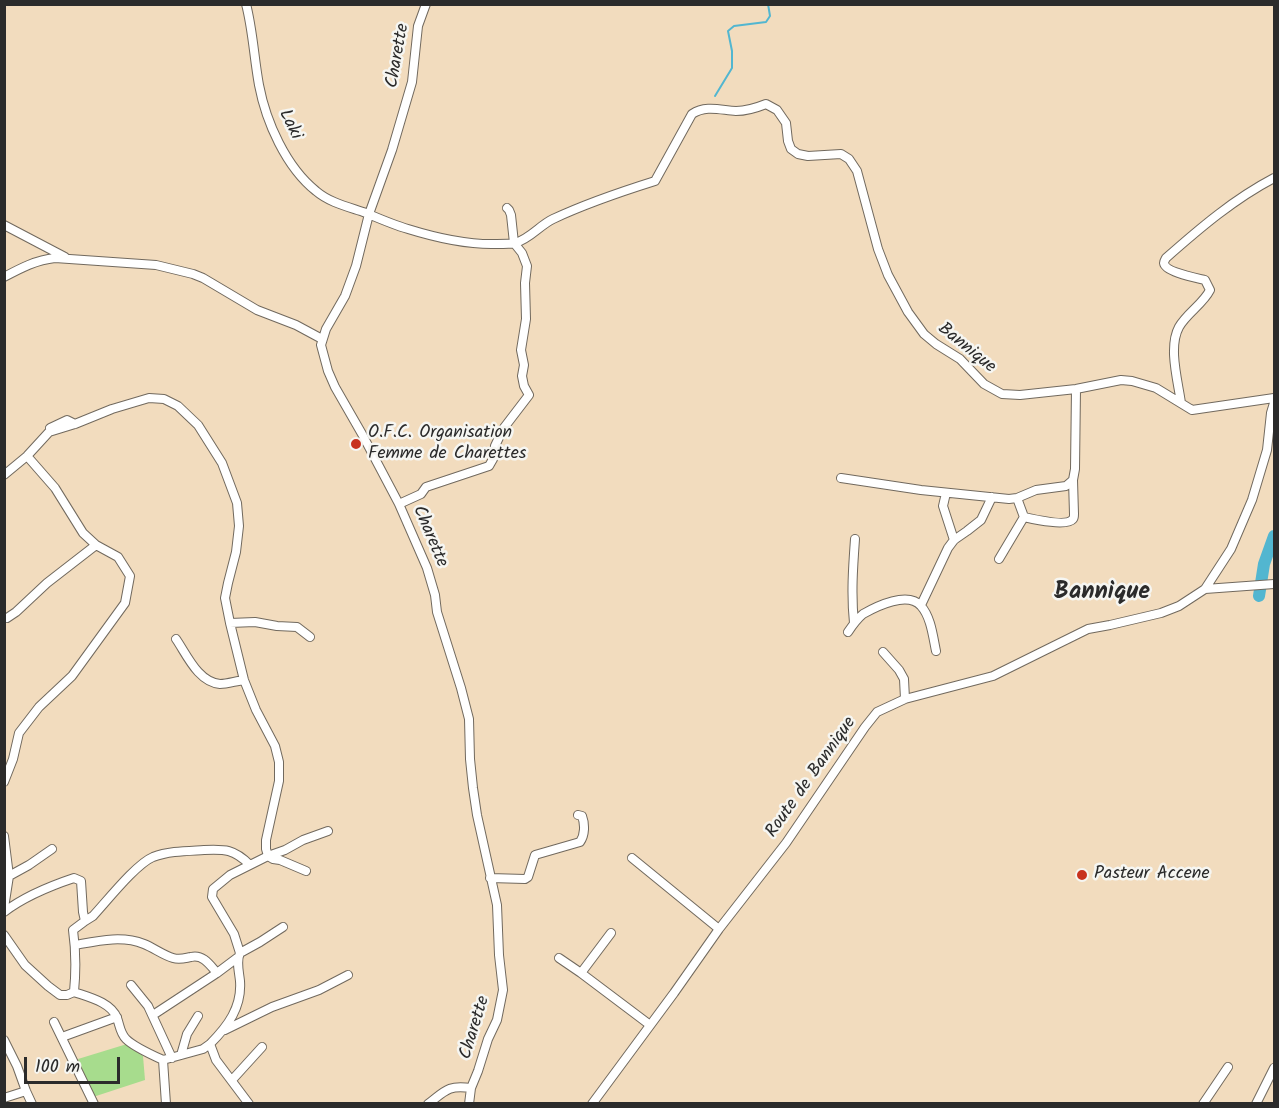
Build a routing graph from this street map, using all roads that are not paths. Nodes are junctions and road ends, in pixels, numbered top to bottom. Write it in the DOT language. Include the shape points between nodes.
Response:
graph roads {
  1 [pos="246,4"];
  2 [pos="426,4"];
  3 [pos="1275,178"];
  4 [pos="507,208"];
  5 [pos="369,214"];
  6 [pos="4,225"];
  7 [pos="514,243"];
  8 [pos="66,258"];
  9 [pos="4,278"];
  10 [pos="322,339"];
  11 [pos="1076,389"];
  12 [pos="1275,398"];
  13 [pos="1181,403"];
  14 [pos="1275,403"];
  15 [pos="75,424"];
  16 [pos="27,456"];
  17 [pos="4,469"];
  18 [pos="4,475"];
  19 [pos="841,478"];
  20 [pos="1073,480"];
  21 [pos="946,493"];
  22 [pos="992,497"];
  23 [pos="1017,498"];
  24 [pos="399,504"];
  25 [pos="1023,517"];
  26 [pos="855,539"];
  27 [pos="954,540"];
  28 [pos="96,544"];
  29 [pos="999,559"];
  30 [pos="1275,584"];
  31 [pos="1205,589"];
  32 [pos="921,605"];
  33 [pos="7,618"];
  34 [pos="230,623"];
  35 [pos="854,623"];
  36 [pos="848,632"];
  37 [pos="310,637"];
  38 [pos="176,639"];
  39 [pos="936,651"];
  40 [pos="885,654"];
  41 [pos="244,680"];
  42 [pos="905,699"];
  43 [pos="4,782"];
  44 [pos="578,815"];
  45 [pos="328,831"];
  46 [pos="4,836"];
  47 [pos="52,849"];
  48 [pos="268,856"];
  49 [pos="632,858"];
  50 [pos="250,865"];
  51 [pos="306,871"];
  52 [pos="9,876"];
  53 [pos="490,879"];
  54 [pos="4,908"];
  55 [pos="4,912"];
  56 [pos="85,921"];
  57 [pos="283,927"];
  58 [pos="719,929"];
  59 [pos="611,933"];
  60 [pos="4,935"];
  61 [pos="75,945"];
  62 [pos="239,955"];
  63 [pos="559,958"];
  64 [pos="217,973"];
  65 [pos="581,973"];
  66 [pos="348,975"];
  67 [pos="131,985"];
  68 [pos="74,992"];
  69 [pos="153,1015"];
  70 [pos="198,1016"];
  71 [pos="117,1017"];
  72 [pos="54,1022"];
  73 [pos="650,1025"];
  74 [pos="224,1031"];
  75 [pos="62,1037"];
  76 [pos="4,1040"];
  77 [pos="210,1044"];
  78 [pos="262,1047"];
  79 [pos="181,1055"];
  80 [pos="172,1058"];
  81 [pos="163,1060"];
  82 [pos="1228,1067"];
  83 [pos="1275,1068"];
  84 [pos="232,1080"];
  85 [pos="471,1088"];
  86 [pos="26,1091"];
  87 [pos="4,1098"];
  88 [pos="32,1104"];
  89 [pos="94,1104"];
  90 [pos="166,1104"];
  91 [pos="249,1104"];
  92 [pos="428,1104"];
  93 [pos="470,1104"];
  94 [pos="592,1104"];
  95 [pos="1203,1104"];
  96 [pos="1256,1104"];
  1 -- 5 [label="street, Laki" via="265,112 281,145 317,192"];
  2 -- 5 [label="street, Charette" via="418,26 412,82"];
  3 -- 13 [label="street" via="1206,223 1166,258 1165,266 1170,270 1205,280 1210,290 1179,328 1176,339"];
  4 -- 7 [label="street"];
  5 -- 7 [label="street, Laki" via="432,237 479,245"];
  5 -- 10 [label="street, Charette" via="345,296"];
  6 -- 8 [label="street"];
  7 -- 11 [label="street, Bannique" via="550,220 655,181 692,114 699,110 748,110 766,104 777,110 786,123 791,149 798,154 841,154 853,164 888,275 924,334 960,359 984,384 1002,394"];
  7 -- 24 [label="street" via="527,266 521,350 522,376 529,394 503,429 489,466 433,484"];
  8 -- 9 [label="street" via="44,259"];
  8 -- 10 [label="street" via="156,264 193,274 257,310"];
  10 -- 24 [label="street, Charette" via="328,371"];
  11 -- 13 [label="street, Bannique" via="1132,381 1156,388"];
  11 -- 20 [label="street"];
  12 -- 13 [label="street, Bannique" via="1192,410"];
  14 -- 31 [label="street, Route de Bannique" via="1267,450 1252,500 1231,549"];
  15 -- 16 [label="street" via="50,432"];
  15 -- 17 [label="street" via="67,420 47,429"];
  15 -- 34 [label="street" via="150,398 178,406 198,424 222,463 237,503 236,552 225,598"];
  16 -- 18 [label="street"];
  16 -- 28 [label="street" via="55,488 83,533"];
  19 -- 21 [label="street"];
  20 -- 23 [label="street" via="1066,486 1036,490"];
  20 -- 25 [label="street" via="1071,521"];
  21 -- 22 [label="street"];
  21 -- 27 [label="street" via="943,506"];
  22 -- 23 [label="street"];
  22 -- 27 [label="street" via="981,520"];
  23 -- 25 [label="street"];
  24 -- 53 [label="street, Charette" via="427,568 469,719 473,788"];
  25 -- 29 [label="street"];
  26 -- 35 [label="street"];
  27 -- 32 [label="street"];
  28 -- 33 [label="street"];
  28 -- 43 [label="street" via="118,557 130,576 125,603 72,676 39,707 19,733"];
  30 -- 31 [label="street"];
  31 -- 42 [label="street, Route de Bannique" via="1161,613 1088,629 993,676"];
  32 -- 35 [label="street" via="902,599 891,601"];
  32 -- 39 [label="street"];
  34 -- 37 [label="street" via="255,621 297,627"];
  34 -- 41 [label="street"];
  35 -- 36 [label="street"];
  38 -- 41 [label="street" via="199,673 210,682"];
  40 -- 42 [label="street" via="904,679"];
  41 -- 48 [label="street" via="279,762 279,781 266,840"];
  42 -- 58 [label="street, Route de Bannique" via="878,712 865,727 786,843"];
  44 -- 53 [label="street" via="583,819 580,842 536,855 525,879"];
  45 -- 48 [label="street"];
  46 -- 52 [label="street"];
  47 -- 52 [label="street"];
  48 -- 50 [label="street"];
  48 -- 51 [label="street"];
  49 -- 58 [label="street"];
  50 -- 56 [label="street" via="239,855 224,850 174,852 151,858"];
  50 -- 62 [label="street" via="219,883 212,897 234,934"];
  52 -- 54 [label="street"];
  53 -- 85 [label="street, Charette" via="497,905 503,990"];
  55 -- 56 [label="street" via="74,878 81,881"];
  56 -- 61 [label="street" via="73,930"];
  57 -- 62 [label="street"];
  58 -- 73 [label="street, Route de Bannique"];
  59 -- 65 [label="street"];
  60 -- 68 [label="street" via="25,965 48,986 60,995"];
  61 -- 64 [label="street" via="134,940 170,958 198,956"];
  61 -- 68 [label="street"];
  62 -- 64 [label="street"];
  62 -- 74 [label="street" via="240,995"];
  63 -- 65 [label="street"];
  64 -- 69 [label="street"];
  65 -- 73 [label="street"];
  66 -- 74 [label="street"];
  67 -- 69 [label="street"];
  68 -- 71 [label="street" via="103,1003"];
  69 -- 80 [label="street"];
  70 -- 79 [label="street"];
  71 -- 75 [label="street"];
  71 -- 81 [label="street" via="127,1041"];
  72 -- 75 [label="street"];
  73 -- 94 [label="street, Route de Bannique"];
  74 -- 77 [label="street"];
  75 -- 89 [label="street"];
  76 -- 86 [label="street"];
  77 -- 79 [label="street"];
  77 -- 84 [label="street" via="216,1060"];
  78 -- 84 [label="street"];
  79 -- 80 [label="street"];
  80 -- 81 [label="street"];
  81 -- 90 [label="street"];
  82 -- 95 [label="street"];
  83 -- 96 [label="street"];
  84 -- 91 [label="street"];
  85 -- 92 [label="street" via="456,1086"];
  85 -- 93 [label="street, Charette"];
  86 -- 87 [label="street"];
  86 -- 88 [label="street"];
}
